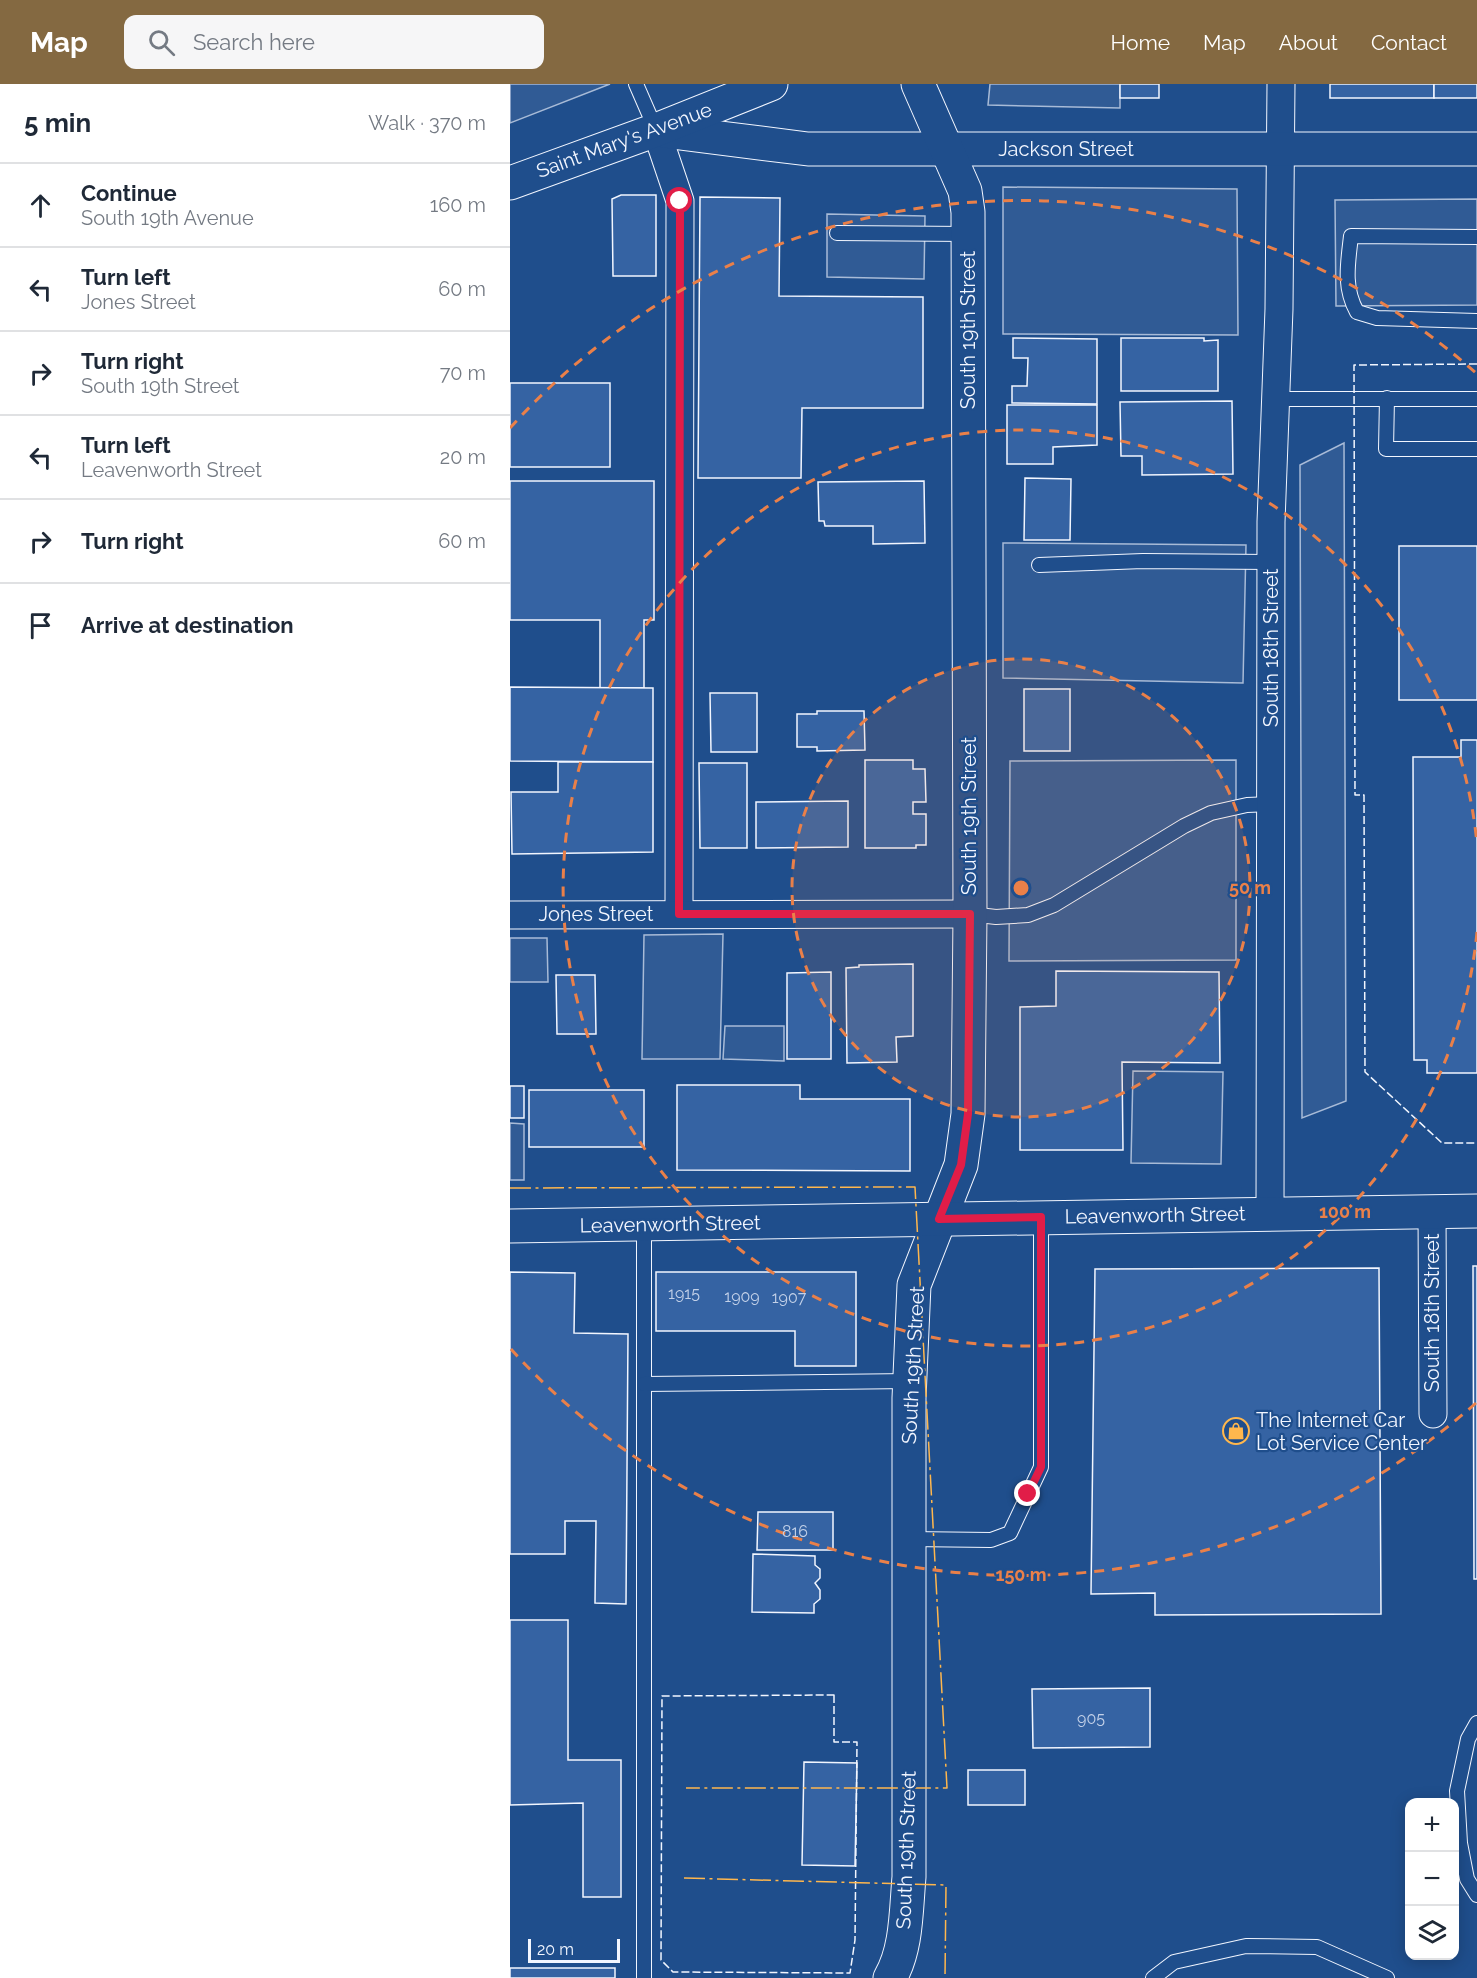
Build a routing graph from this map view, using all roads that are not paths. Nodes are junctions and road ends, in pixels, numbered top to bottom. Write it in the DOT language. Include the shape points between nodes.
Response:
graph roads {
  1 [pos="636,84"];
  2 [pos="771,84"];
  3 [pos="918,84"];
  4 [pos="1281,84"];
  5 [pos="656,130"];
  6 [pos="1477,148"];
  7 [pos="946,149"];
  8 [pos="1280,149"];
  9 [pos="510,183"];
  10 [pos="837,233"];
  11 [pos="968,234"];
  12 [pos="1477,237"];
  13 [pos="1477,321"];
  14 [pos="1387,398"];
  15 [pos="1275,399"];
  16 [pos="1477,399"];
  17 [pos="1477,449"];
  18 [pos="1271,562"];
  19 [pos="1039,565"];
  20 [pos="1271,804"];
  21 [pos="679,914"];
  22 [pos="970,914"];
  23 [pos="510,915"];
  24 [pos="1477,1211"];
  25 [pos="1432,1212"];
  26 [pos="1270,1213"];
  27 [pos="1041,1217"];
  28 [pos="939,1219"];
  29 [pos="644,1225"];
  30 [pos="510,1226"];
  31 [pos="910,1381"];
  32 [pos="644,1384"];
  33 [pos="1433,1414"];
  34 [pos="909,1539"];
  35 [pos="1477,1723"];
  36 [pos="1477,1896"];
  37 [pos="644,1978"];
  38 [pos="890,1978"];
  39 [pos="1153,1978"];
  40 [pos="1387,1978"];
  1 -- 5 [label="lane"];
  2 -- 5 [label="main road, Saint Mary's Avenue"];
  3 -- 7 [label="main road, South 19th Street"];
  4 -- 8 [label="street, South 18th Street"];
  5 -- 7 [label="main road, Jackson Street" via="808,149"];
  5 -- 9 [label="main road, Saint Mary's Avenue"];
  5 -- 21 [label="street" via="680,201"];
  6 -- 8 [label="main road, Jackson Street"];
  7 -- 8 [label="main road, Jackson Street"];
  7 -- 11 [label="main road, South 19th Street" via="965,191"];
  8 -- 15 [label="street, South 18th Street"];
  10 -- 11 [label="lane"];
  11 -- 22 [label="main road, South 19th Street"];
  12 -- 13 [label="lane" via="1351,236 1348,274 1349,299 1357,312 1377,318"];
  14 -- 15 [label="lane"];
  14 -- 16 [label="lane"];
  14 -- 17 [label="lane" via="1386,449"];
  15 -- 18 [label="street, South 18th Street"];
  18 -- 19 [label="lane"];
  18 -- 20 [label="street, South 18th Street"];
  20 -- 22 [label="lane" via="1211,813 1054,905 1028,915"];
  20 -- 26 [label="street, South 18th Street"];
  21 -- 22 [label="street, Jones Street"];
  21 -- 23 [label="street, Jones Street"];
  22 -- 28 [label="main road, South 19th Street" via="968,1114 961,1165"];
  24 -- 25 [label="main road, Leavenworth Street"];
  25 -- 26 [label="main road, Leavenworth Street"];
  25 -- 33 [label="street, South 18th Street"];
  26 -- 27 [label="main road, Leavenworth Street"];
  27 -- 28 [label="main road, Leavenworth Street"];
  27 -- 34 [label="lane" via="1041,1467 1010,1533 991,1540"];
  28 -- 29 [label="main road, Leavenworth Street"];
  28 -- 31 [label="main road, South 19th Street" via="914,1285"];
  29 -- 30 [label="main road, Leavenworth Street"];
  29 -- 32 [label="lane"];
  31 -- 32 [label="lane"];
  31 -- 34 [label="main road, South 19th Street"];
  32 -- 37 [label="lane"];
  34 -- 38 [label="main road, South 19th Street" via="909,1877 903,1941"];
  35 -- 36 [label="lane" via="1468,1739 1457,1791 1460,1843 1467,1879"];
  39 -- 40 [label="lane" via="1174,1962 1246,1946 1317,1947"];
}
